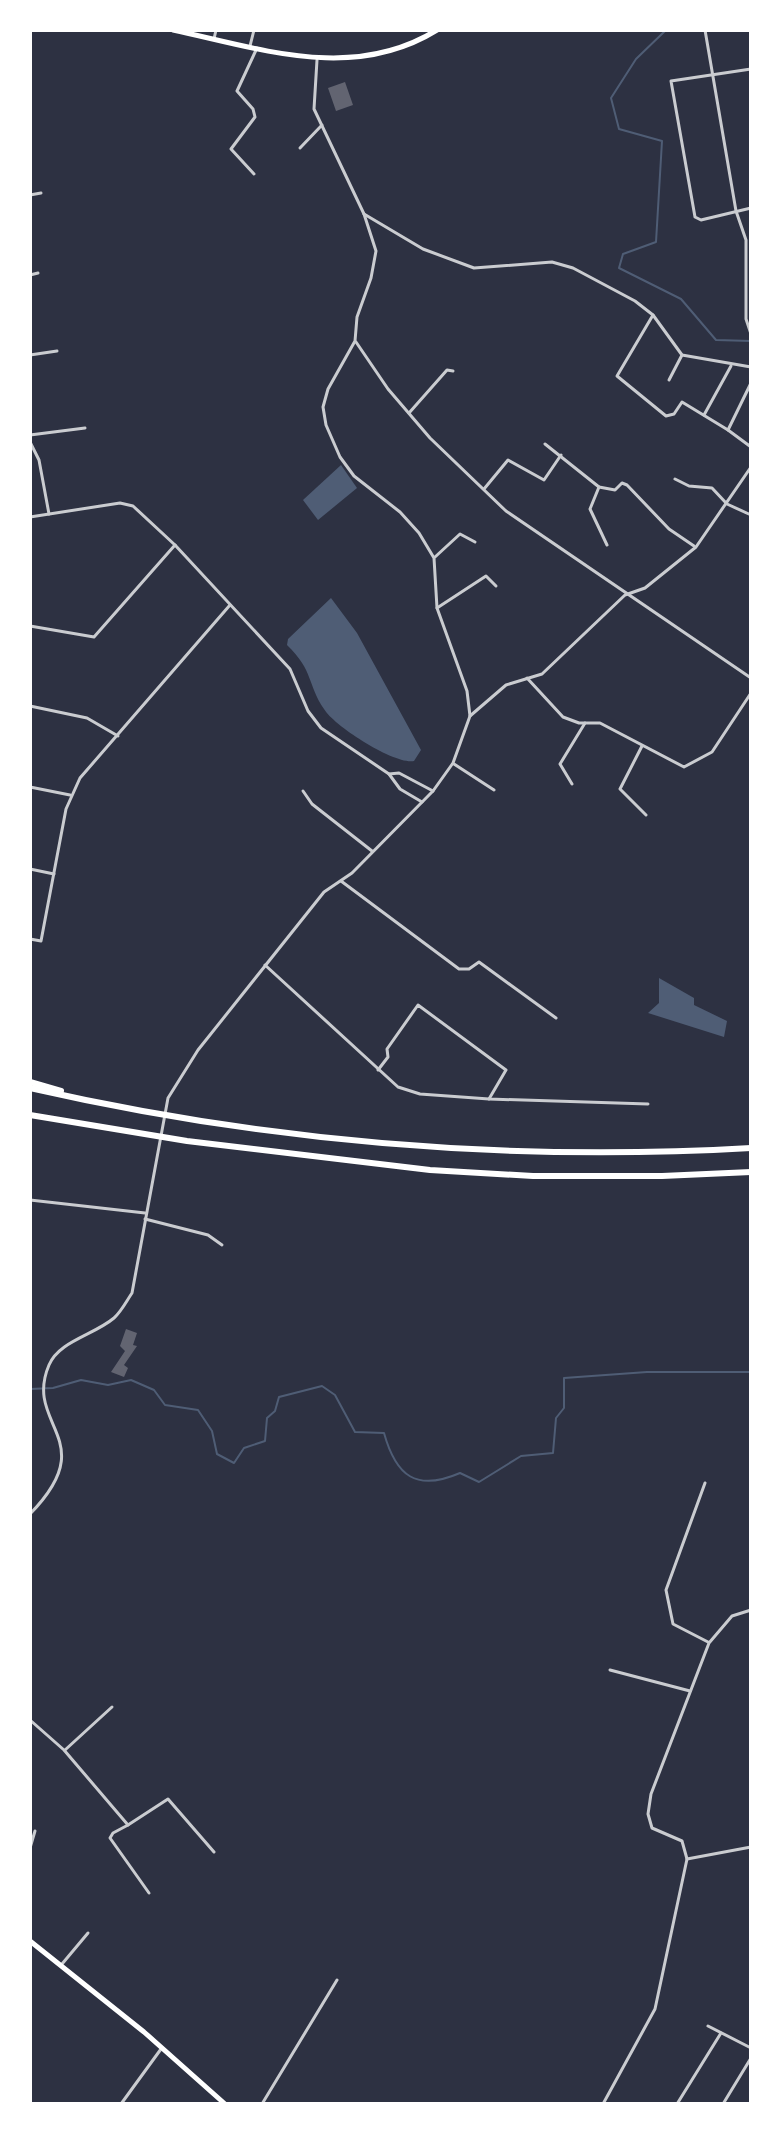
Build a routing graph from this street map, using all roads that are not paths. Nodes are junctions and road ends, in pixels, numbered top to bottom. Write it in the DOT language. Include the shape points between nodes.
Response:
graph roads {
  1 [pos="173,30"];
  2 [pos="216,30"];
  3 [pos="254,30"];
  4 [pos="437,30"];
  5 [pos="705,30"];
  6 [pos="214,39"];
  7 [pos="250,47"];
  8 [pos="257,48"];
  9 [pos="317,60"];
  10 [pos="751,69"];
  11 [pos="712,75"];
  12 [pos="322,125"];
  13 [pos="300,148"];
  14 [pos="254,174"];
  15 [pos="41,193"];
  16 [pos="30,195"];
  17 [pos="751,208"];
  18 [pos="736,211"];
  19 [pos="364,214"];
  20 [pos="748,240"];
  21 [pos="38,273"];
  22 [pos="30,275"];
  23 [pos="750,281"];
  24 [pos="653,315"];
  25 [pos="751,334"];
  26 [pos="355,341"];
  27 [pos="57,351"];
  28 [pos="30,355"];
  29 [pos="682,355"];
  30 [pos="731,365"];
  31 [pos="751,367"];
  32 [pos="453,371"];
  33 [pos="669,380"];
  34 [pos="751,383"];
  35 [pos="409,413"];
  36 [pos="704,415"];
  37 [pos="85,428"];
  38 [pos="728,430"];
  39 [pos="30,435"];
  40 [pos="30,442"];
  41 [pos="545,444"];
  42 [pos="751,447"];
  43 [pos="561,455"];
  44 [pos="751,467"];
  45 [pos="675,479"];
  46 [pos="599,487"];
  47 [pos="484,489"];
  48 [pos="727,504"];
  49 [pos="49,514"];
  50 [pos="751,515"];
  51 [pos="30,517"];
  52 [pos="475,542"];
  53 [pos="175,545"];
  54 [pos="607,545"];
  55 [pos="696,547"];
  56 [pos="434,558"];
  57 [pos="496,586"];
  58 [pos="625,595"];
  59 [pos="230,605"];
  60 [pos="437,608"];
  61 [pos="30,626"];
  62 [pos="527,678"];
  63 [pos="751,678"];
  64 [pos="751,693"];
  65 [pos="30,706"];
  66 [pos="470,716"];
  67 [pos="585,723"];
  68 [pos="118,736"];
  69 [pos="642,746"];
  70 [pos="453,763"];
  71 [pos="389,774"];
  72 [pos="572,784"];
  73 [pos="30,787"];
  74 [pos="494,790"];
  75 [pos="303,791"];
  76 [pos="433,791"];
  77 [pos="70,795"];
  78 [pos="422,802"];
  79 [pos="646,815"];
  80 [pos="372,851"];
  81 [pos="30,869"];
  82 [pos="54,874"];
  83 [pos="341,881"];
  84 [pos="30,939"];
  85 [pos="265,965"];
  86 [pos="556,1018"];
  87 [pos="378,1070"];
  88 [pos="30,1085"];
  89 [pos="489,1099"];
  90 [pos="648,1104"];
  91 [pos="30,1115"];
  92 [pos="751,1148"];
  93 [pos="751,1172"];
  94 [pos="30,1200"];
  95 [pos="146,1216"];
  96 [pos="222,1245"];
  97 [pos="705,1483"];
  98 [pos="30,1514"];
  99 [pos="751,1610"];
  100 [pos="709,1643"];
  101 [pos="610,1670"];
  102 [pos="690,1691"];
  103 [pos="112,1707"];
  104 [pos="30,1720"];
  105 [pos="64,1750"];
  106 [pos="128,1825"];
  107 [pos="35,1831"];
  108 [pos="751,1847"];
  109 [pos="30,1848"];
  110 [pos="214,1852"];
  111 [pos="687,1859"];
  112 [pos="149,1893"];
  113 [pos="88,1933"];
  114 [pos="30,1941"];
  115 [pos="61,1965"];
  116 [pos="337,1980"];
  117 [pos="708,2026"];
  118 [pos="721,2033"];
  119 [pos="161,2048"];
  120 [pos="751,2048"];
  121 [pos="751,2058"];
  122 [pos="121,2104"];
  123 [pos="225,2104"];
  124 [pos="262,2104"];
  125 [pos="603,2104"];
  126 [pos="677,2104"];
  127 [pos="723,2104"];
  1 -- 6 [label="main road"];
  2 -- 6 [label="street"];
  3 -- 7 [label="street"];
  4 -- 9 [label="main road" via="379,54"];
  5 -- 11 [label="street"];
  6 -- 7 [label="main road"];
  7 -- 8 [label="main road"];
  8 -- 9 [label="main road"];
  8 -- 14 [label="street" via="237,91 255,117 231,149"];
  9 -- 12 [label="street" via="313,102"];
  10 -- 11 [label="street"];
  11 -- 18 [label="street"];
  11 -- 18 [label="street" via="671,81 695,217"];
  12 -- 13 [label="street"];
  12 -- 19 [label="street"];
  15 -- 16 [label="street"];
  17 -- 18 [label="street"];
  18 -- 20 [label="street"];
  19 -- 24 [label="street" via="423,249 474,268 552,262 573,268"];
  19 -- 26 [label="street" via="376,251"];
  20 -- 23 [label="street"];
  21 -- 22 [label="street"];
  23 -- 25 [label="street" via="746,319"];
  24 -- 29 [label="street"];
  24 -- 36 [label="street" via="617,373 619,378 666,416 682,402"];
  26 -- 35 [label="street"];
  26 -- 56 [label="street" via="323,407 332,442 354,476 400,512"];
  27 -- 28 [label="street"];
  29 -- 30 [label="street"];
  29 -- 33 [label="street"];
  30 -- 31 [label="street"];
  30 -- 36 [label="street"];
  32 -- 35 [label="street" via="447,370"];
  34 -- 38 [label="street"];
  35 -- 47 [label="street"];
  36 -- 38 [label="street"];
  37 -- 39 [label="street"];
  38 -- 42 [label="street"];
  40 -- 49 [label="street" via="39,460"];
  41 -- 43 [label="street"];
  43 -- 46 [label="street"];
  43 -- 47 [label="street" via="544,480 508,460"];
  44 -- 48 [label="street"];
  45 -- 48 [label="street" via="712,488"];
  46 -- 54 [label="street" via="590,509"];
  46 -- 55 [label="street" via="615,490 622,483 669,529"];
  47 -- 58 [label="street" via="525,527 573,554"];
  48 -- 50 [label="street"];
  48 -- 55 [label="street"];
  49 -- 51 [label="street"];
  49 -- 53 [label="street" via="120,503 133,506"];
  52 -- 56 [label="street" via="460,534"];
  53 -- 59 [label="street"];
  53 -- 61 [label="street" via="94,637"];
  55 -- 58 [label="street" via="645,588"];
  56 -- 60 [label="street"];
  57 -- 60 [label="street" via="486,576"];
  58 -- 62 [label="street" via="542,674"];
  58 -- 63 [label="street"];
  59 -- 68 [label="street"];
  59 -- 71 [label="street" via="290,669 321,728"];
  60 -- 66 [label="street" via="467,691"];
  62 -- 66 [label="street" via="506,685"];
  62 -- 67 [label="street" via="563,717"];
  64 -- 69 [label="street" via="712,752 692,766"];
  65 -- 68 [label="street" via="87,718"];
  66 -- 70 [label="street"];
  67 -- 69 [label="street" via="600,723"];
  67 -- 72 [label="street" via="560,764"];
  68 -- 77 [label="street"];
  69 -- 79 [label="street" via="620,789"];
  70 -- 74 [label="street"];
  70 -- 76 [label="street"];
  71 -- 76 [label="street" via="399,773"];
  71 -- 78 [label="street" via="400,789"];
  73 -- 77 [label="street"];
  75 -- 80 [label="street"];
  76 -- 78 [label="street"];
  77 -- 82 [label="street"];
  78 -- 80 [label="street"];
  80 -- 83 [label="street"];
  81 -- 82 [label="street"];
  82 -- 84 [label="street" via="41,941"];
  83 -- 85 [label="street" via="324,892"];
  83 -- 86 [label="street" via="459,969 479,962"];
  85 -- 87 [label="street"];
  85 -- 95 [label="street" via="198,1050 168,1098"];
  87 -- 89 [label="street" via="409,1091"];
  87 -- 89 [label="street" via="418,1005 506,1070"];
  88 -- 92 [label="highway" via="133,1111 320,1137 537,1153"];
  89 -- 90 [label="street"];
  91 -- 93 [label="highway" via="187,1141 430,1170 533,1176"];
  94 -- 95 [label="street"];
  95 -- 96 [label="street" via="208,1235"];
  95 -- 98 [label="street" via="136,1279 124,1307 97,1330 62,1348 48,1366 45,1390 64,1462 58,1480"];
  97 -- 100 [label="street" via="665,1594 673,1624"];
  99 -- 100 [label="street" via="732,1616"];
  100 -- 102 [label="street"];
  101 -- 102 [label="street"];
  102 -- 111 [label="street" via="648,1814 655,1832 682,1841"];
  103 -- 105 [label="street"];
  104 -- 105 [label="street"];
  105 -- 106 [label="street"];
  106 -- 110 [label="street" via="168,1799"];
  106 -- 112 [label="street" via="110,1838"];
  107 -- 109 [label="street"];
  108 -- 111 [label="street"];
  111 -- 125 [label="street" via="655,2009"];
  113 -- 115 [label="street"];
  114 -- 115 [label="main road"];
  115 -- 119 [label="main road"];
  116 -- 124 [label="street"];
  117 -- 118 [label="street"];
  118 -- 120 [label="street"];
  118 -- 126 [label="street"];
  119 -- 122 [label="street"];
  119 -- 123 [label="main road"];
  121 -- 127 [label="street"];
}
